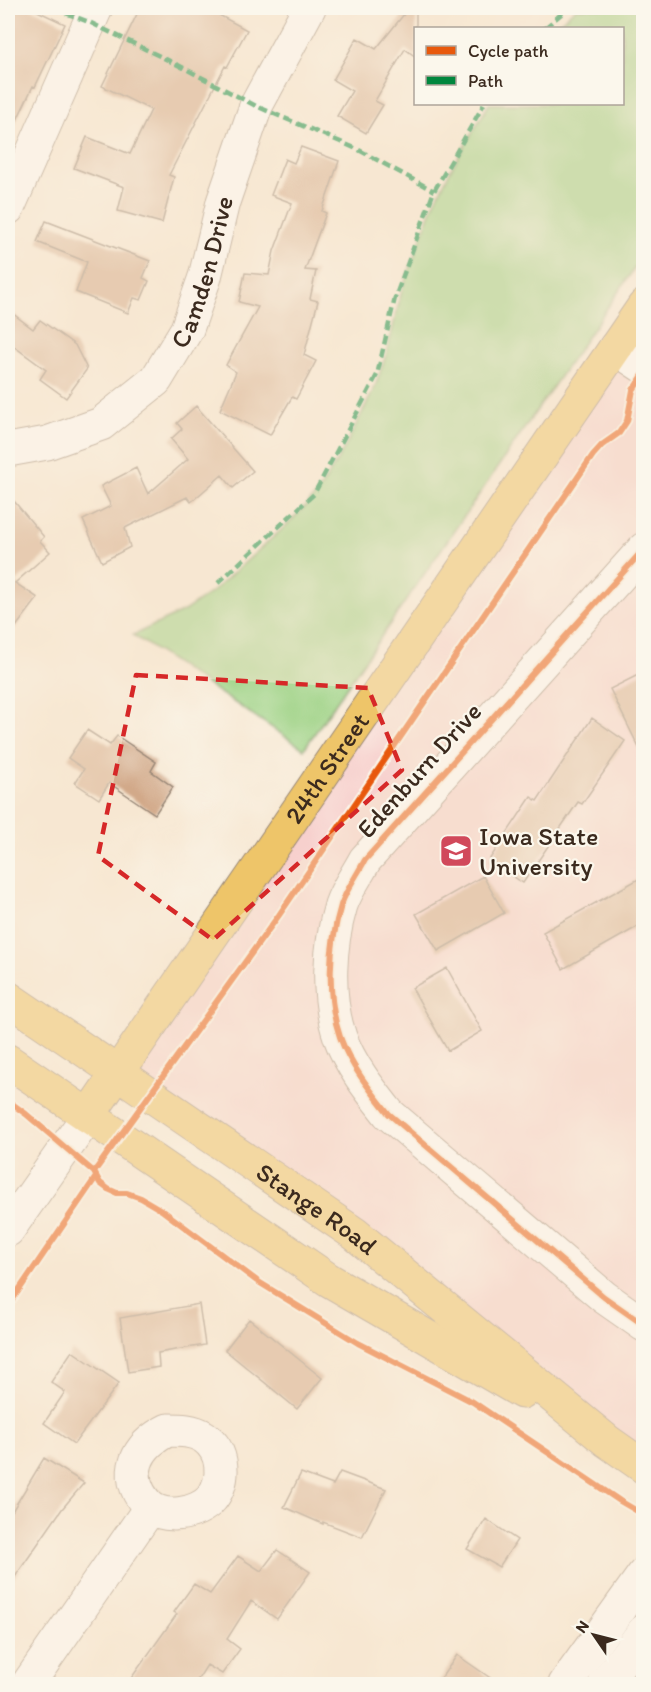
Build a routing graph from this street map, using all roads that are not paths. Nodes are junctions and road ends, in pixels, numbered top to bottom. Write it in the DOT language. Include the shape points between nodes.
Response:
graph roads {
  1 [pos="96,8"];
  2 [pos="309,8"];
  3 [pos="8,207"];
  4 [pos="644,306"];
  5 [pos="615,348"];
  6 [pos="644,368"];
  7 [pos="8,450"];
  8 [pos="644,549"];
  9 [pos="8,998"];
  10 [pos="8,1062"];
  11 [pos="118,1074"];
  12 [pos="88,1116"];
  13 [pos="8,1230"];
  14 [pos="644,1325"];
  15 [pos="607,1442"];
  16 [pos="644,1467"];
  17 [pos="150,1508"];
  18 [pos="644,1574"];
  19 [pos="644,1631"];
  20 [pos="28,1684"];
  21 [pos="565,1684"];
  22 [pos="605,1684"];
  1 -- 3 [label="street"];
  2 -- 7 [label="street, Camden Drive" via="256,106 223,202 205,277 187,329 156,380 101,424 47,443"];
  4 -- 5 [label="main road, 24th Street"];
  5 -- 6 [label="street"];
  5 -- 11 [label="main road, 24th Street"];
  8 -- 14 [label="street, Edenburn Drive" via="365,860 342,904 331,960 331,997 340,1037 363,1080 389,1114 604,1297"];
  9 -- 11 [label="main road, Stange Road"];
  10 -- 12 [label="main road, Stange Road"];
  11 -- 12 [label="main road, 24th Street"];
  11 -- 15 [label="main road, Stange Road" via="355,1234"];
  12 -- 13 [label="street, 24th Street"];
  12 -- 15 [label="main road, Stange Road" via="329,1280"];
  15 -- 16 [label="main road, Stange Road"];
  17 -- 20 [label="street"];
  18 -- 21 [label="street"];
  19 -- 22 [label="street"];
}
